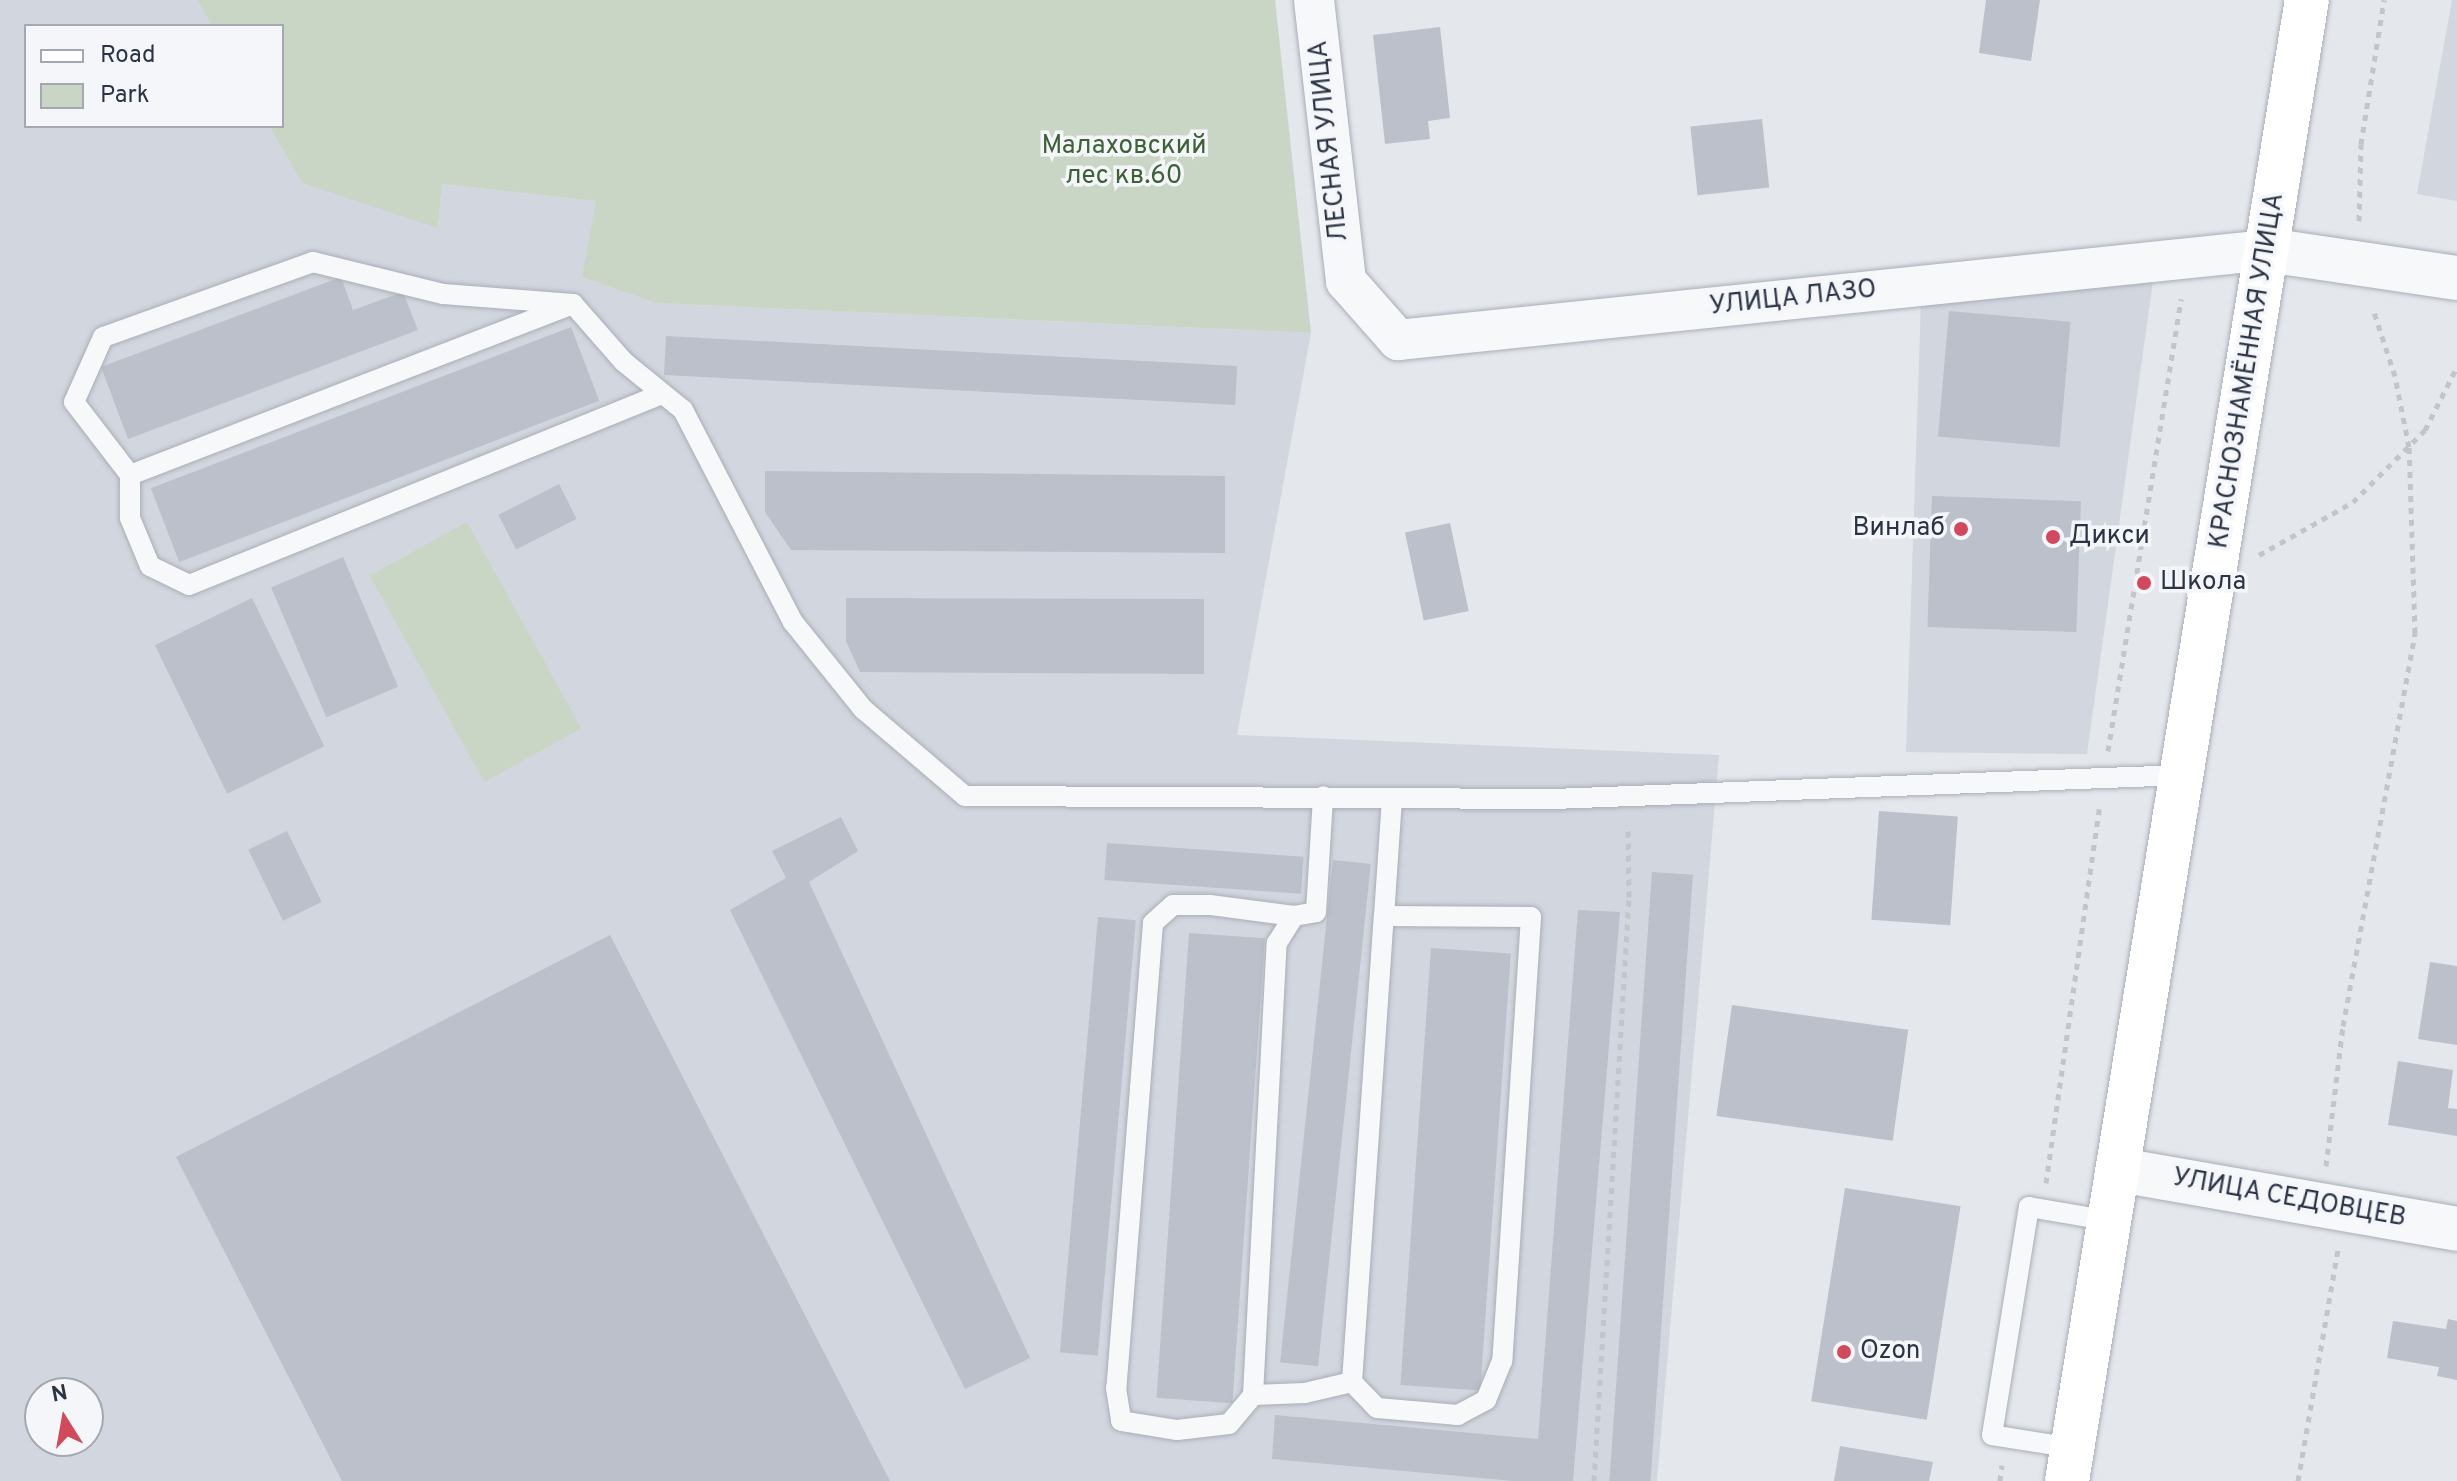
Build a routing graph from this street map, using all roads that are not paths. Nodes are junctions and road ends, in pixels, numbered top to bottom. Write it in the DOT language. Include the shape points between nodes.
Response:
graph roads {
  1 [pos="1314,0"];
  2 [pos="2307,0"];
  3 [pos="2267,250"];
  4 [pos="2457,278"];
  5 [pos="1346,281"];
  6 [pos="573,304"];
  7 [pos="662,394"];
  8 [pos="130,475"];
  9 [pos="2183,775"];
  10 [pos="1323,796"];
  11 [pos="1392,798"];
  12 [pos="1294,916"];
  13 [pos="1384,916"];
  14 [pos="2120,1170"];
  15 [pos="2111,1221"];
  16 [pos="2457,1229"];
  17 [pos="1352,1382"];
  18 [pos="1253,1395"];
  19 [pos="2070,1464"];
  1 -- 5 [label="street, ЛЕСНАЯ УЛИЦА"];
  2 -- 3 [label="main road, КРАСНОЗНАМЁННАЯ УЛИЦА"];
  3 -- 4 [label="street"];
  3 -- 5 [label="street, УЛИЦА ЛАЗО" via="1398,340"];
  3 -- 9 [label="main road, КРАСНОЗНАМЁННАЯ УЛИЦА"];
  6 -- 7 [label="lane" via="624,362"];
  6 -- 8 [label="lane"];
  6 -- 8 [label="lane" via="443,294 313,262 103,337 74,402"];
  7 -- 8 [label="lane" via="189,585 150,566 130,518"];
  7 -- 10 [label="lane" via="683,410 793,622 863,709 965,796"];
  9 -- 11 [label="lane" via="1627,796"];
  9 -- 14 [label="main road, КРАСНОЗНАМЁННАЯ УЛИЦА"];
  10 -- 11 [label="lane"];
  10 -- 12 [label="lane" via="1316,912"];
  11 -- 13 [label="lane"];
  12 -- 18 [label="lane" via="1277,943"];
  12 -- 18 [label="lane" via="1173,905 1153,923 1116,1388 1121,1421 1177,1430 1229,1424"];
  13 -- 17 [label="lane"];
  13 -- 17 [label="lane" via="1531,917 1502,1361 1486,1400 1458,1415 1377,1408"];
  14 -- 15 [label="main road, КРАСНОЗНАМЁННАЯ УЛИЦА"];
  14 -- 16 [label="street, УЛИЦА СЕДОВЦЕВ"];
  15 -- 19 [label="main road, КРАСНОЗНАМЁННАЯ УЛИЦА"];
  15 -- 19 [label="lane" via="2029,1207 1992,1435"];
  17 -- 18 [label="lane" via="1305,1393"];
}
